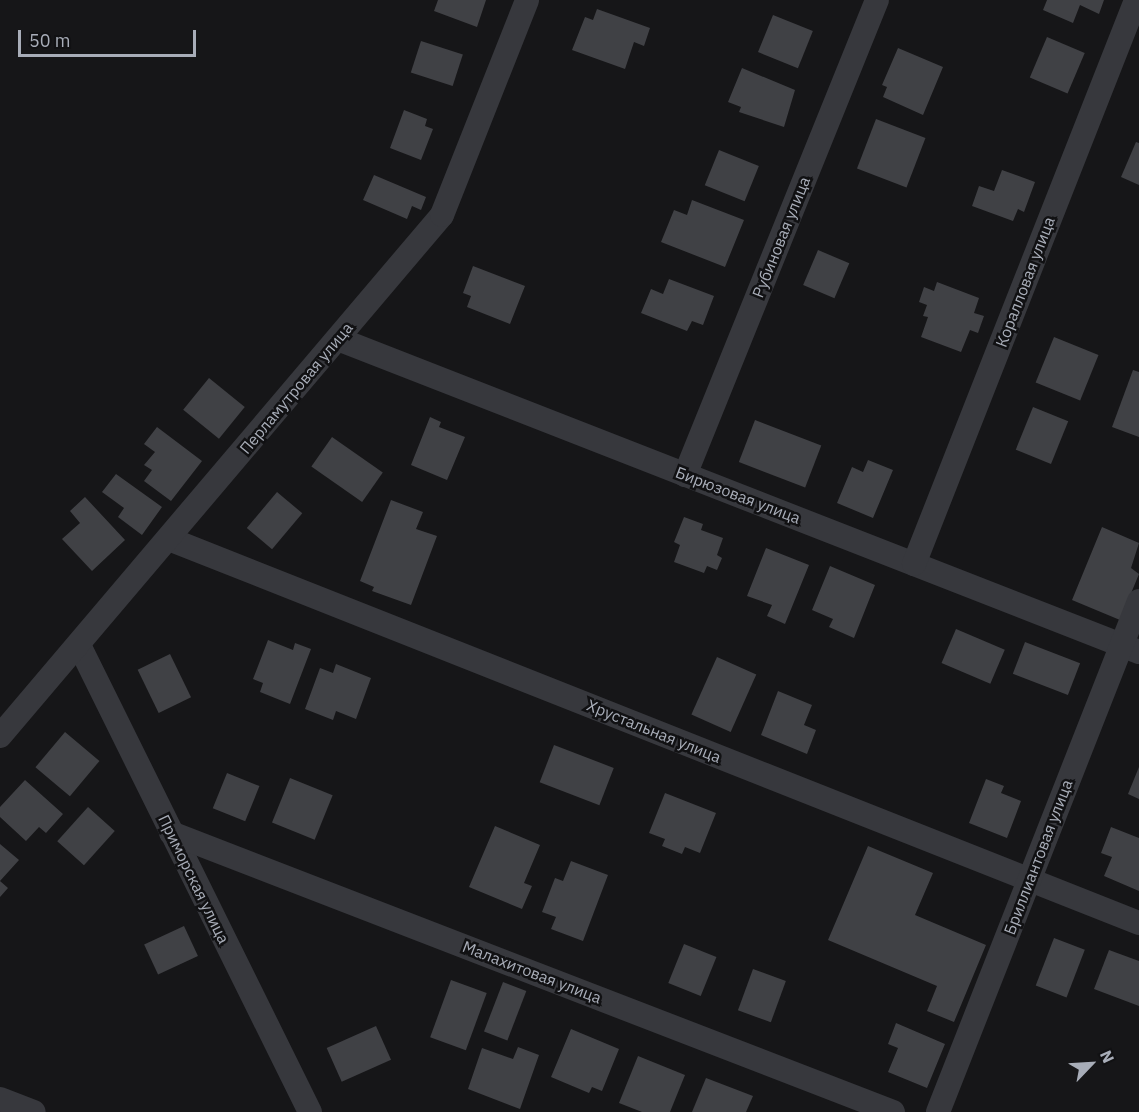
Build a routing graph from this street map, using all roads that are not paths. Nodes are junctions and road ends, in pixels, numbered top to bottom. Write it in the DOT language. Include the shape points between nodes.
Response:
graph roads {
  1 [pos="527,0"];
  2 [pos="877,0"];
  3 [pos="1136,0"];
  4 [pos="338,339"];
  5 [pos="685,475"];
  6 [pos="169,538"];
  7 [pos="914,564"];
  8 [pos="1139,601"];
  9 [pos="79,645"];
  10 [pos="1130,649"];
  11 [pos="0,736"];
  12 [pos="171,833"];
  13 [pos="1029,879"];
  14 [pos="1139,922"];
  15 [pos="0,1099"];
  16 [pos="34,1112"];
  17 [pos="310,1112"];
  18 [pos="893,1112"];
  19 [pos="938,1112"];
  1 -- 4 [label="street, Перламутровая улица" via="442,214"];
  2 -- 5 [label="street, Рубиновая улица"];
  3 -- 7 [label="street, Коралловая улица"];
  4 -- 5 [label="street, Бирюзовая улица"];
  4 -- 6 [label="street, Перламутровая улица"];
  5 -- 7 [label="street, Бирюзовая улица"];
  6 -- 9 [label="street, Перламутровая улица"];
  6 -- 13 [label="street, Хрустальная улица"];
  7 -- 10 [label="street, Бирюзовая улица"];
  8 -- 10 [label="street, Бриллиантовая улица"];
  9 -- 11 [label="street, Перламутровая улица"];
  9 -- 12 [label="street, Приморская улица"];
  10 -- 13 [label="street, Бриллиантовая улица"];
  12 -- 17 [label="street, Приморская улица"];
  12 -- 18 [label="street, Малахитовая улица"];
  13 -- 14 [label="street, Хрустальная улица"];
  13 -- 19 [label="street, Бриллиантовая улица"];
  15 -- 16 [label="street"];
}
